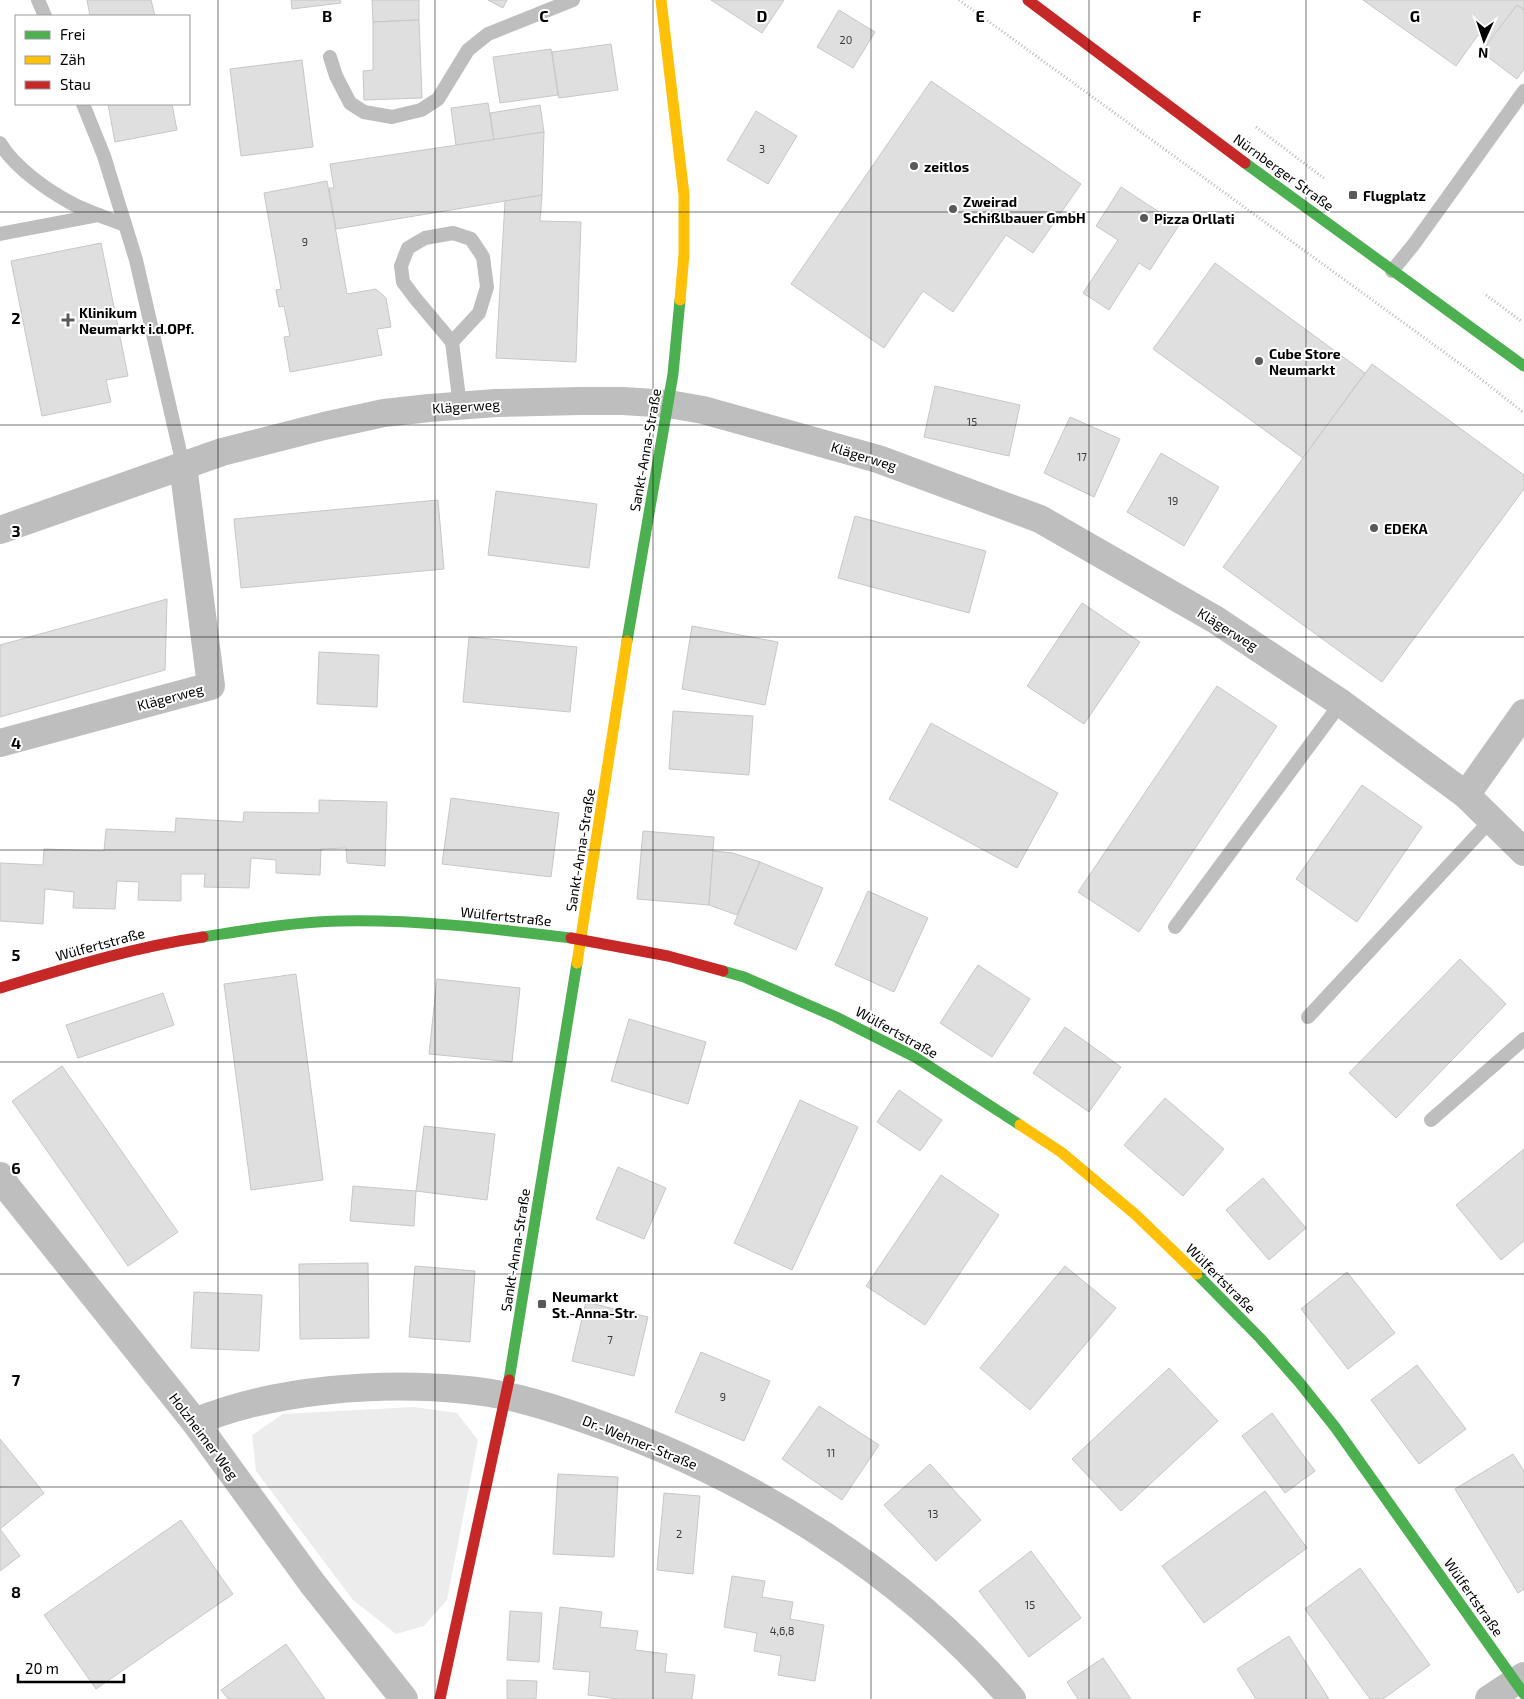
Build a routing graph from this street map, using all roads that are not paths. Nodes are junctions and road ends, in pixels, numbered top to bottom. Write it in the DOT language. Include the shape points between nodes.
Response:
graph roads {
  1 [pos="38,0"];
  2 [pos="573,0"];
  3 [pos="661,0"];
  4 [pos="1028,0"];
  5 [pos="45,15"];
  6 [pos="330,57"];
  7 [pos="1524,91"];
  8 [pos="83,105"];
  9 [pos="0,143"];
  10 [pos="99,215"];
  11 [pos="125,225"];
  12 [pos="0,234"];
  13 [pos="1392,271"];
  14 [pos="452,342"];
  15 [pos="1524,366"];
  16 [pos="669,404"];
  17 [pos="460,406"];
  18 [pos="182,465"];
  19 [pos="0,530"];
  20 [pos="1341,703"];
  21 [pos="1524,713"];
  22 [pos="0,743"];
  23 [pos="1466,795"];
  24 [pos="1491,820"];
  25 [pos="1524,852"];
  26 [pos="1175,927"];
  27 [pos="582,939"];
  28 [pos="0,988"];
  29 [pos="1308,1017"];
  30 [pos="1524,1039"];
  31 [pos="1431,1120"];
  32 [pos="2,1185"];
  33 [pos="506,1396"];
  34 [pos="196,1422"];
  35 [pos="1521,1684"];
  36 [pos="404,1699"];
  37 [pos="440,1699"];
  38 [pos="1012,1699"];
  39 [pos="1489,1699"];
  1 -- 5 [label="lane"];
  2 -- 6 [label="lane" via="488,34 468,50 438,99 421,110 392,117 364,112 350,103"];
  3 -- 16 [label="street, Sankt-Anna-Straße" via="684,195 683,262"];
  4 -- 13 [label="street, Nürnberger Straße"];
  7 -- 13 [label="lane"];
  8 -- 11 [label="lane" via="104,156"];
  9 -- 10 [label="lane" via="6,154 34,178 71,203"];
  10 -- 11 [label="lane"];
  10 -- 12 [label="lane"];
  11 -- 18 [label="lane" via="136,260"];
  13 -- 15 [label="street, Nürnberger Straße"];
  14 -- 14 [label="lane" via="403,282 401,266 408,248 425,238 453,233 471,239 483,257 487,287 479,313"];
  14 -- 17 [label="lane"];
  16 -- 17 [label="street, Klägerweg" via="581,401"];
  16 -- 20 [label="street, Klägerweg" via="727,416 878,459 1040,519 1216,620"];
  16 -- 27 [label="street, Sankt-Anna-Straße" via="617,703"];
  17 -- 18 [label="street, Klägerweg" via="375,415 280,437"];
  18 -- 19 [label="street, Klägerweg"];
  18 -- 22 [label="street, Klägerweg" via="211,686"];
  20 -- 23 [label="street, Klägerweg"];
  20 -- 26 [label="lane"];
  21 -- 23 [label="street"];
  23 -- 24 [label="street, Klägerweg"];
  24 -- 25 [label="street, Klägerweg"];
  24 -- 29 [label="lane"];
  27 -- 28 [label="street, Wülfertstraße" via="493,929 339,921 175,941"];
  27 -- 33 [label="street, Sankt-Anna-Straße"];
  27 -- 35 [label="street, Wülfertstraße" via="668,956 744,977 836,1017 915,1058 1061,1152 1136,1215 1260,1338 1335,1427"];
  30 -- 31 [label="lane"];
  32 -- 34 [label="street, Holzheimer Weg"];
  33 -- 34 [label="street, Dr.-Wehner-Straße" via="424,1387 321,1391 237,1407"];
  33 -- 37 [label="street, Sankt-Anna-Straße"];
  33 -- 38 [label="street, Dr.-Wehner-Straße" via="623,1432 759,1495 830,1540 930,1614"];
  34 -- 36 [label="street, Holzheimer Weg" via="312,1583"];
  35 -- 39 [label="street"];
}
